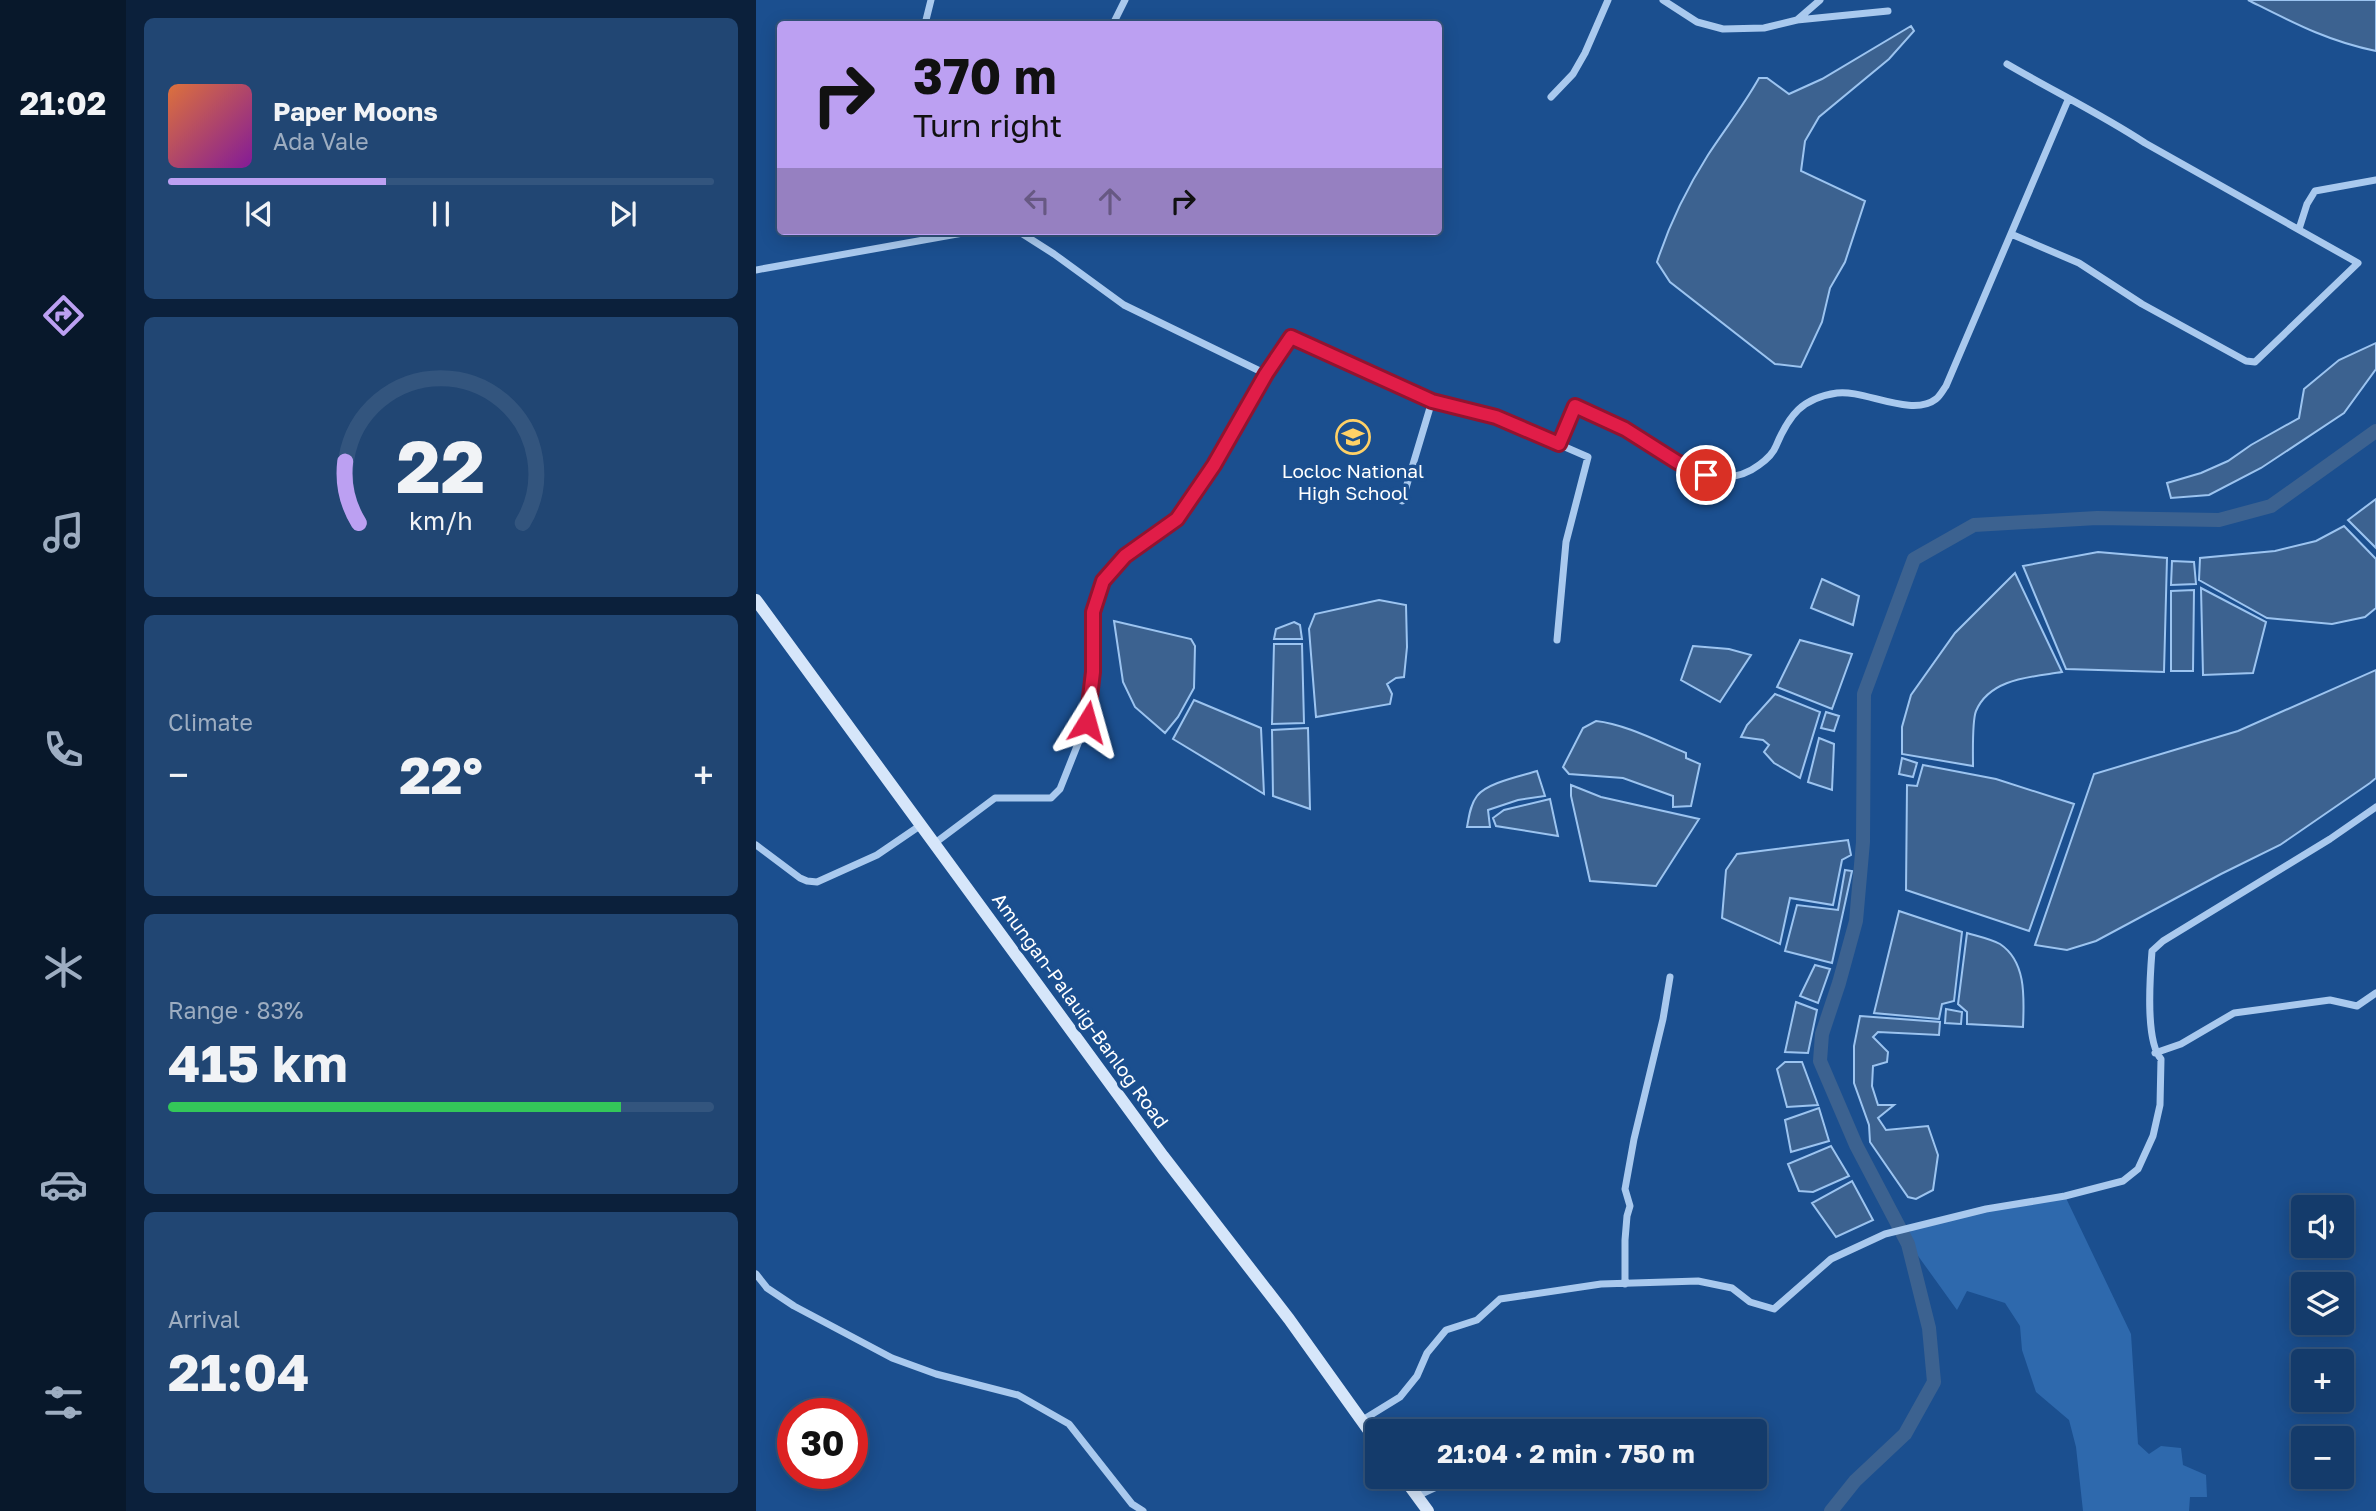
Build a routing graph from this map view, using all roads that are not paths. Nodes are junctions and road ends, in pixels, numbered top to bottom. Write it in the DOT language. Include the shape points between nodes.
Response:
graph roads {
  1 [pos="931,0"];
  2 [pos="1125,0"];
  3 [pos="1608,0"];
  4 [pos="1664,0"];
  5 [pos="1820,0"];
  6 [pos="1888,11"];
  7 [pos="1797,20"];
  8 [pos="926,21"];
  9 [pos="1114,21"];
  10 [pos="2007,64"];
  11 [pos="1551,97"];
  12 [pos="2068,100"];
  13 [pos="2376,180"];
  14 [pos="2299,229"];
  15 [pos="2011,234"];
  16 [pos="928,235"];
  17 [pos="1024,235"];
  18 [pos="756,270"];
  19 [pos="1266,374"];
  20 [pos="1432,401"];
  21 [pos="1559,444"];
  22 [pos="1402,501"];
  23 [pos="756,600"];
  24 [pos="1557,640"];
  25 [pos="2376,807"];
  26 [pos="921,825"];
  27 [pos="935,843"];
  28 [pos="756,845"];
  29 [pos="1670,976"];
  30 [pos="2376,993"];
  31 [pos="2155,1053"];
  32 [pos="756,1274"];
  33 [pos="1625,1284"];
  34 [pos="1361,1421"];
  35 [pos="1365,1426"];
  36 [pos="1412,1489"];
  37 [pos="1432,1489"];
  38 [pos="1417,1496"];
  39 [pos="1143,1511"];
  40 [pos="1428,1511"];
  1 -- 8 [label="street"];
  2 -- 9 [label="street"];
  3 -- 11 [label="street" via="1573,74"];
  4 -- 7 [label="street" via="1697,22 1723,29 1764,28"];
  5 -- 7 [label="street"];
  6 -- 7 [label="street"];
  10 -- 12 [label="street"];
  12 -- 14 [label="street"];
  12 -- 15 [label="street"];
  13 -- 14 [label="street" via="2315,191"];
  14 -- 15 [label="street" via="2358,262 2255,362 2142,304 2079,263"];
  15 -- 21 [label="street" via="1946,386 1934,400 1910,406 1845,392 1813,398 1795,411 1774,452 1746,475 1706,475 1575,406"];
  16 -- 18 [label="street"];
  17 -- 19 [label="street" via="1124,305"];
  19 -- 20 [label="street" via="1291,337"];
  19 -- 27 [label="street" via="1177,519 1125,556 1103,581 1093,612 1087,722 1060,789 1051,798 995,797"];
  20 -- 21 [label="street" via="1496,417"];
  20 -- 22 [label="street"];
  21 -- 24 [label="street" via="1588,457 1566,542"];
  23 -- 26 [label="main road, Amungan-Palauig-Banlog Road"];
  25 -- 31 [label="street" via="2152,951 2150,1016"];
  26 -- 27 [label="main road, Amungan-Palauig-Banlog Road"];
  26 -- 28 [label="street" via="877,855 817,882 800,878"];
  27 -- 34 [label="main road, Amungan-Palauig-Banlog Road"];
  29 -- 33 [label="street" via="1625,1189 1630,1206"];
  30 -- 31 [label="street" via="2357,1006 2330,1000 2234,1013 2181,1044"];
  31 -- 33 [label="street" via="2161,1059 2161,1085 2153,1136 2137,1169 2123,1181 1885,1234 1831,1259 1774,1309 1750,1302 1732,1288 1698,1281"];
  32 -- 39 [label="street" via="793,1307 892,1358 1018,1395 1069,1424 1132,1504"];
  33 -- 34 [label="street" via="1500,1299 1477,1320 1446,1330 1400,1397"];
  34 -- 35 [label="main road, Amungan-Palauig-Banlog Road"];
  36 -- 38 [label="main road"];
  37 -- 38 [label="street"];
  38 -- 40 [label="main road"];
}
